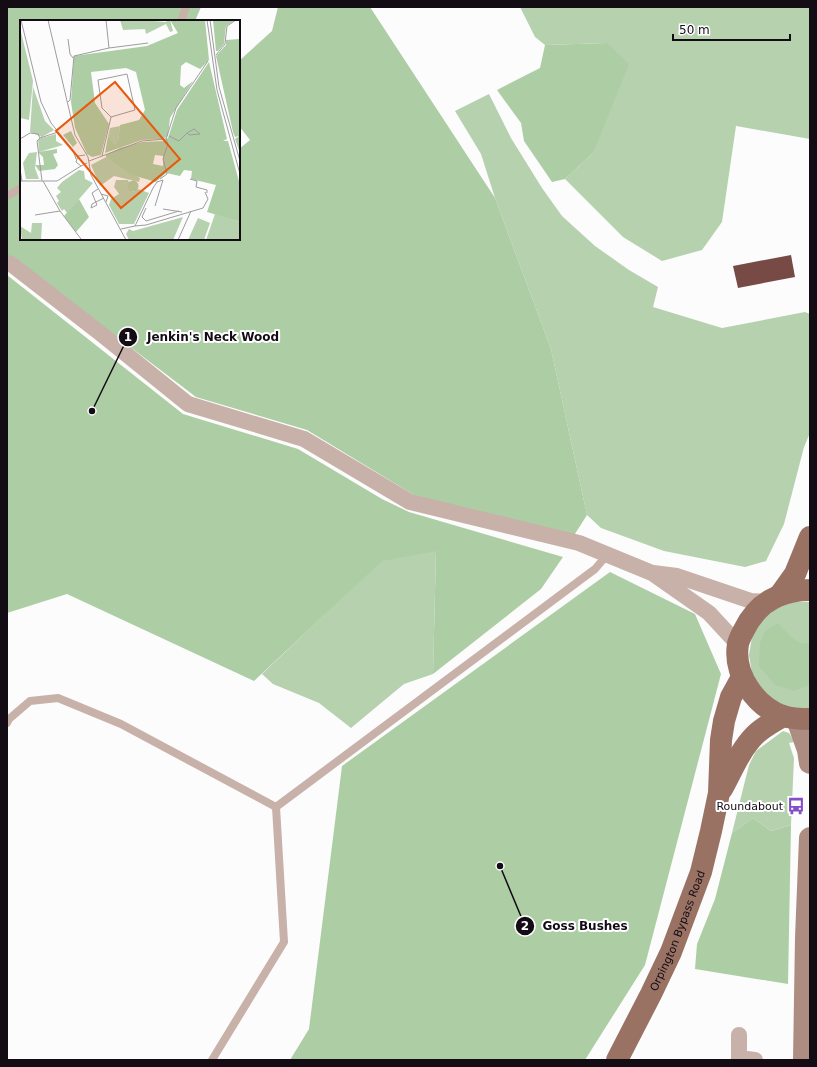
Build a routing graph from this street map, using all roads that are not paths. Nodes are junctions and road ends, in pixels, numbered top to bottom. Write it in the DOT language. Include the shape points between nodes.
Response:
graph roads {
  1 [pos="186,7"];
  2 [pos="181,20"];
  3 [pos="20,189"];
  4 [pos="7,196"];
  5 [pos="7,263"];
  6 [pos="810,537"];
  7 [pos="607,555"];
  8 [pos="652,573"];
  9 [pos="810,590"];
  10 [pos="773,598"];
  11 [pos="738,642"];
  12 [pos="742,677"];
  13 [pos="797,718"];
  14 [pos="7,723"];
  15 [pos="810,763"];
  16 [pos="719,794"];
  17 [pos="276,807"];
  18 [pos="810,838"];
  19 [pos="739,1035"];
  20 [pos="806,1052"];
  21 [pos="744,1059"];
  22 [pos="212,1060"];
  23 [pos="617,1060"];
  1 -- 2 [label="lane"];
  3 -- 4 [label="lane"];
  5 -- 7 [label="street" via="188,404 304,439 410,502 579,543"];
  6 -- 10 [label="main road" via="795,574"];
  7 -- 8 [label="street"];
  7 -- 17 [label="lane" via="595,569"];
  8 -- 10 [label="street" via="677,576 751,601"];
  8 -- 11 [label="street" via="709,613"];
  9 -- 10 [label="main road" via="791,591"];
  10 -- 11 [label="main road" via="757,610"];
  11 -- 12 [label="main road" via="737,654"];
  12 -- 13 [label="main road" via="758,700 769,709"];
  12 -- 16 [label="main road, Orpington Bypass Road" via="731,697 724,721"];
  13 -- 15 [label="street"];
  13 -- 16 [label="main road, Orpington Bypass Road" via="763,729 749,741"];
  14 -- 17 [label="lane" via="30,701 58,698 121,724"];
  16 -- 23 [label="main road, Orpington Bypass Road" via="700,872 671,952"];
  17 -- 22 [label="lane" via="284,942"];
  18 -- 20 [label="street" via="806,938"];
  19 -- 21 [label="street"];
}
